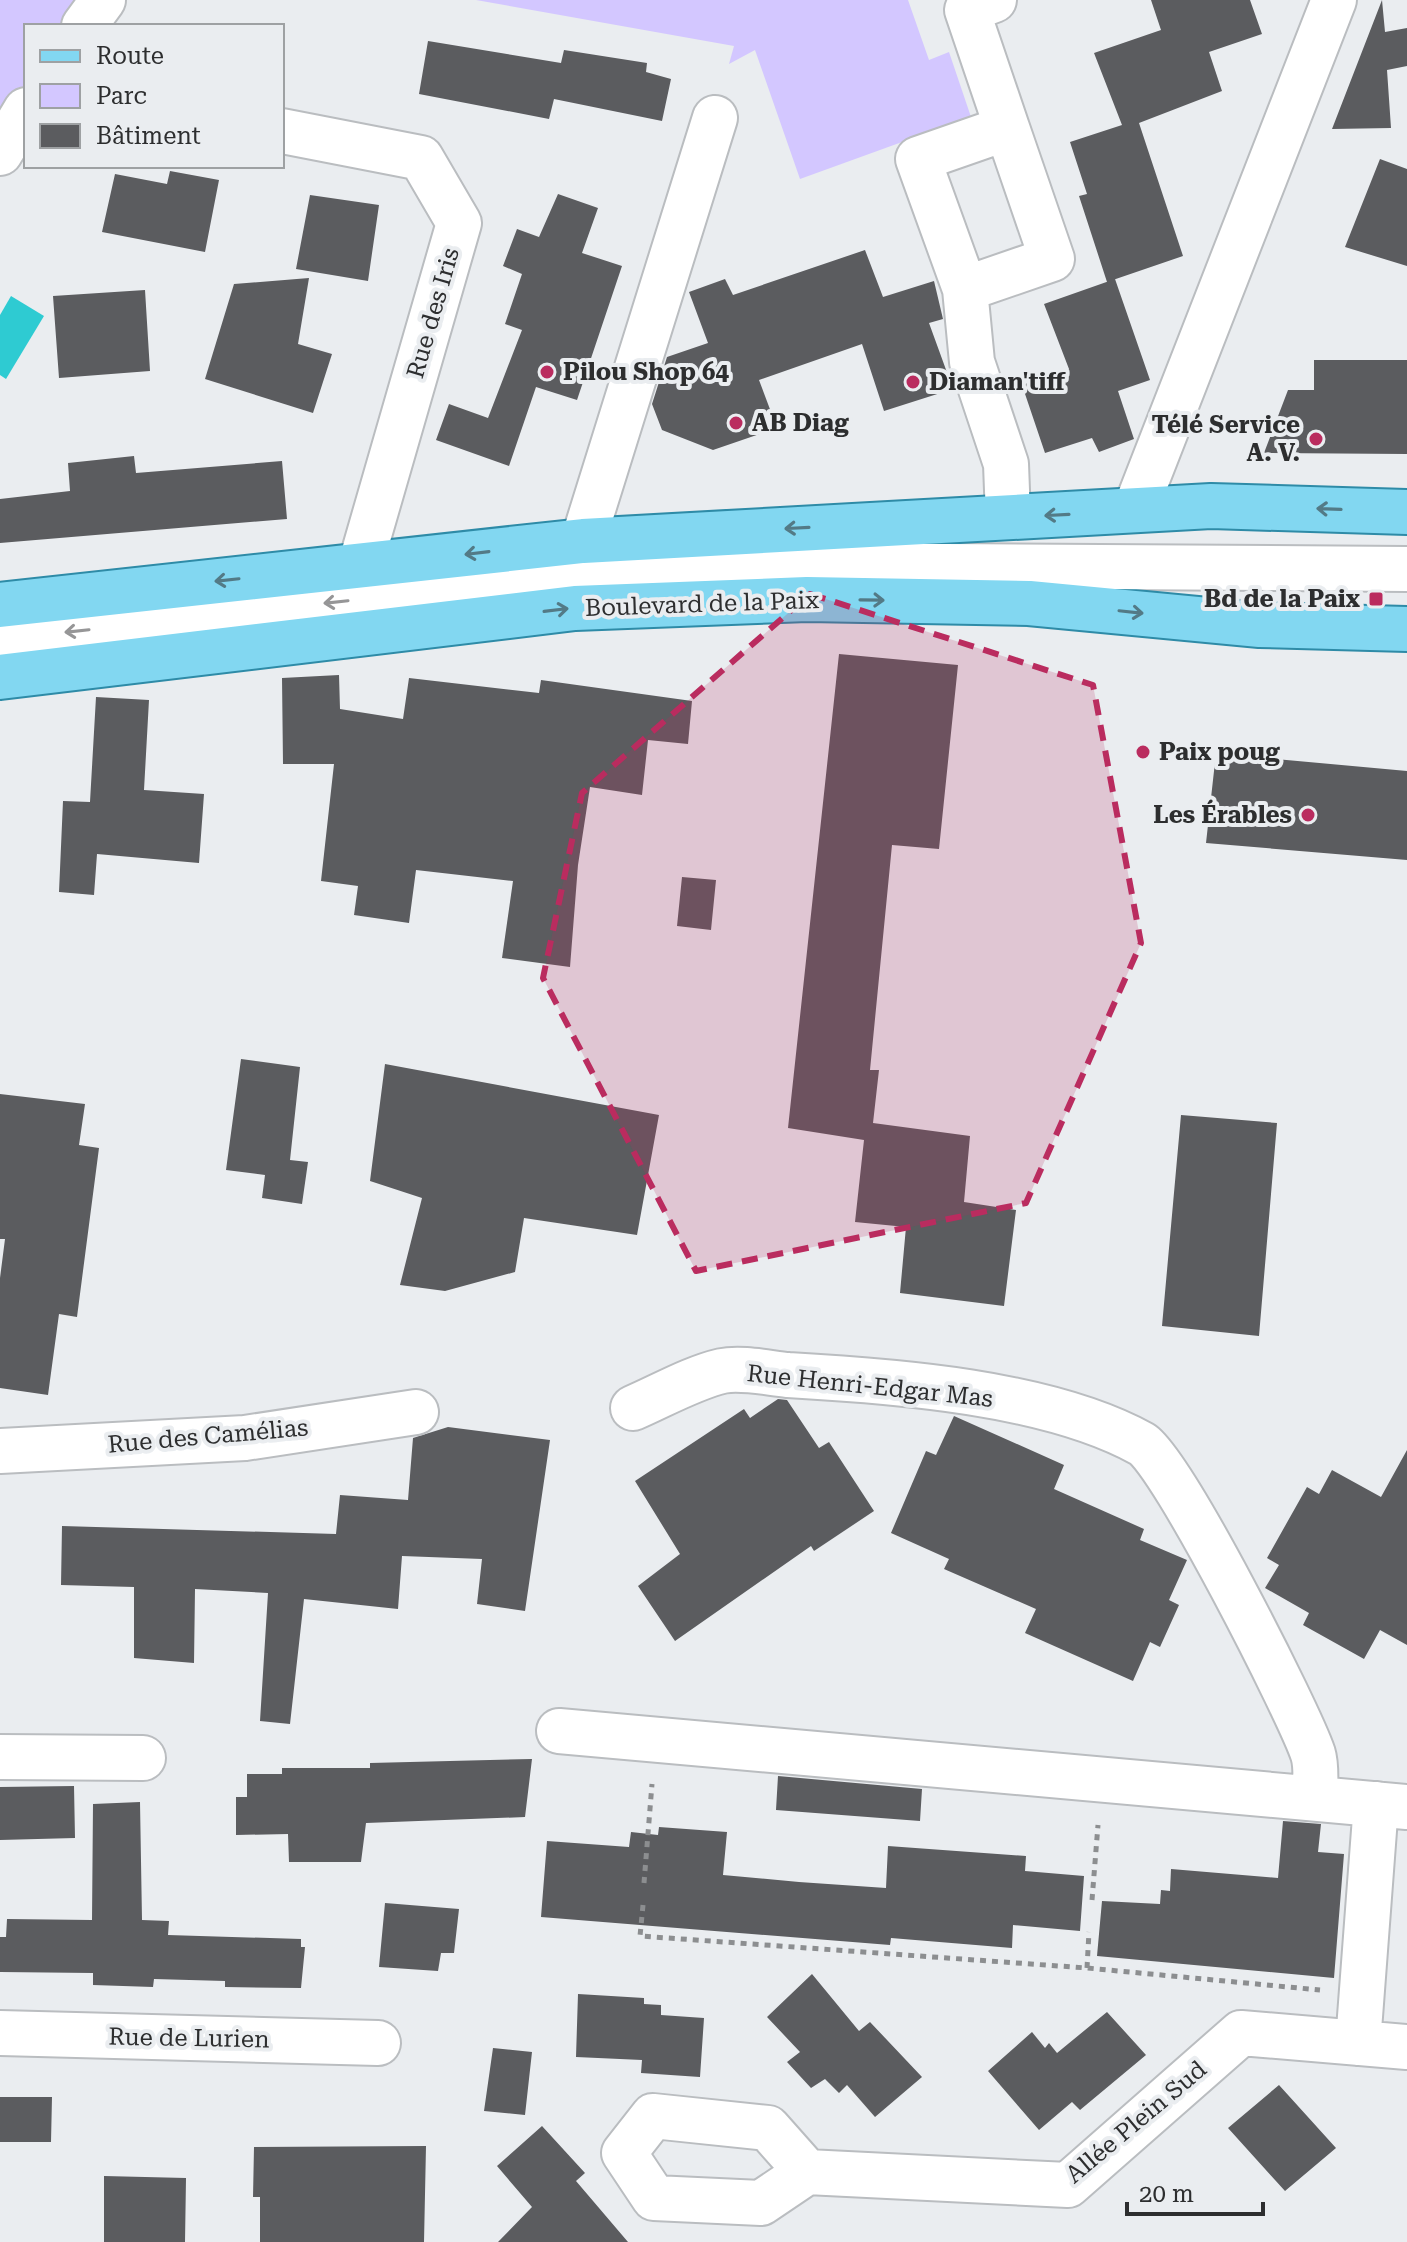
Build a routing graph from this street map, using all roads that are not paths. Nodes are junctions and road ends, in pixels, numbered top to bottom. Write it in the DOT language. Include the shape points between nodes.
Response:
graph roads {
  1 [pos="103,0"];
  2 [pos="994,0"];
  3 [pos="1334,0"];
  4 [pos="85,24"];
  5 [pos="24,113"];
  6 [pos="715,118"];
  7 [pos="1007,128"];
  8 [pos="284,131"];
  9 [pos="0,153"];
  10 [pos="965,289"];
  11 [pos="1135,510"];
  12 [pos="1407,512"];
  13 [pos="1008,517"];
  14 [pos="583,541"];
  15 [pos="360,566"];
  16 [pos="1407,569"];
  17 [pos="553,578"];
  18 [pos="0,605"];
  19 [pos="1407,629"];
  20 [pos="339,636"];
  21 [pos="0,639"];
  22 [pos="0,677"];
  23 [pos="633,1408"];
  24 [pos="416,1412"];
  25 [pos="0,1451"];
  26 [pos="559,1731"];
  27 [pos="0,1757"];
  28 [pos="143,1758"];
  29 [pos="1315,1796"];
  30 [pos="1392,1805"];
  31 [pos="0,2033"];
  32 [pos="378,2043"];
  33 [pos="1358,2043"];
  34 [pos="1407,2047"];
  35 [pos="807,2172"];
  1 -- 4 [label="street"];
  2 -- 7 [label="street" via="967,10"];
  3 -- 11 [label="street"];
  5 -- 9 [label="street"];
  6 -- 14 [label="street"];
  7 -- 10 [label="street" via="1052,259"];
  7 -- 10 [label="street" via="918,159"];
  8 -- 15 [label="street, Rue des Iris" via="421,158 459,223"];
  10 -- 13 [label="street" via="972,362 1006,464"];
  12 -- 11 [label="main road, one-way" via="1211,506"];
  11 -- 13 [label="main road, one-way"];
  13 -- 14 [label="main road, one-way"];
  14 -- 15 [label="main road, one-way"];
  15 -- 18 [label="main road, one-way"];
  16 -- 17 [label="street" via="801,565"];
  17 -- 20 [label="street"];
  17 -- 21 [label="street, one-way"];
  20 -- 19 [label="main road, Boulevard de la Paix, one-way" via="575,608 807,599 1029,603 1260,625"];
  20 -- 22 [label="main road, Boulevard de la Paix"];
  23 -- 29 [label="street, Rue Henri-Edgar Mas" via="724,1370 836,1378 1021,1404 1089,1421 1145,1445 1188,1508 1300,1719 1315,1759"];
  24 -- 25 [label="street, Rue des Camélias" via="245,1438"];
  26 -- 29 [label="street"];
  27 -- 28 [label="street"];
  29 -- 30 [label="street"];
  30 -- 33 [label="street"];
  31 -- 32 [label="street, Rue de Lurien"];
  33 -- 34 [label="street, Allée Plein Sud"];
  33 -- 35 [label="street, Allée Plein Sud" via="1241,2033 1068,2185"];
}
